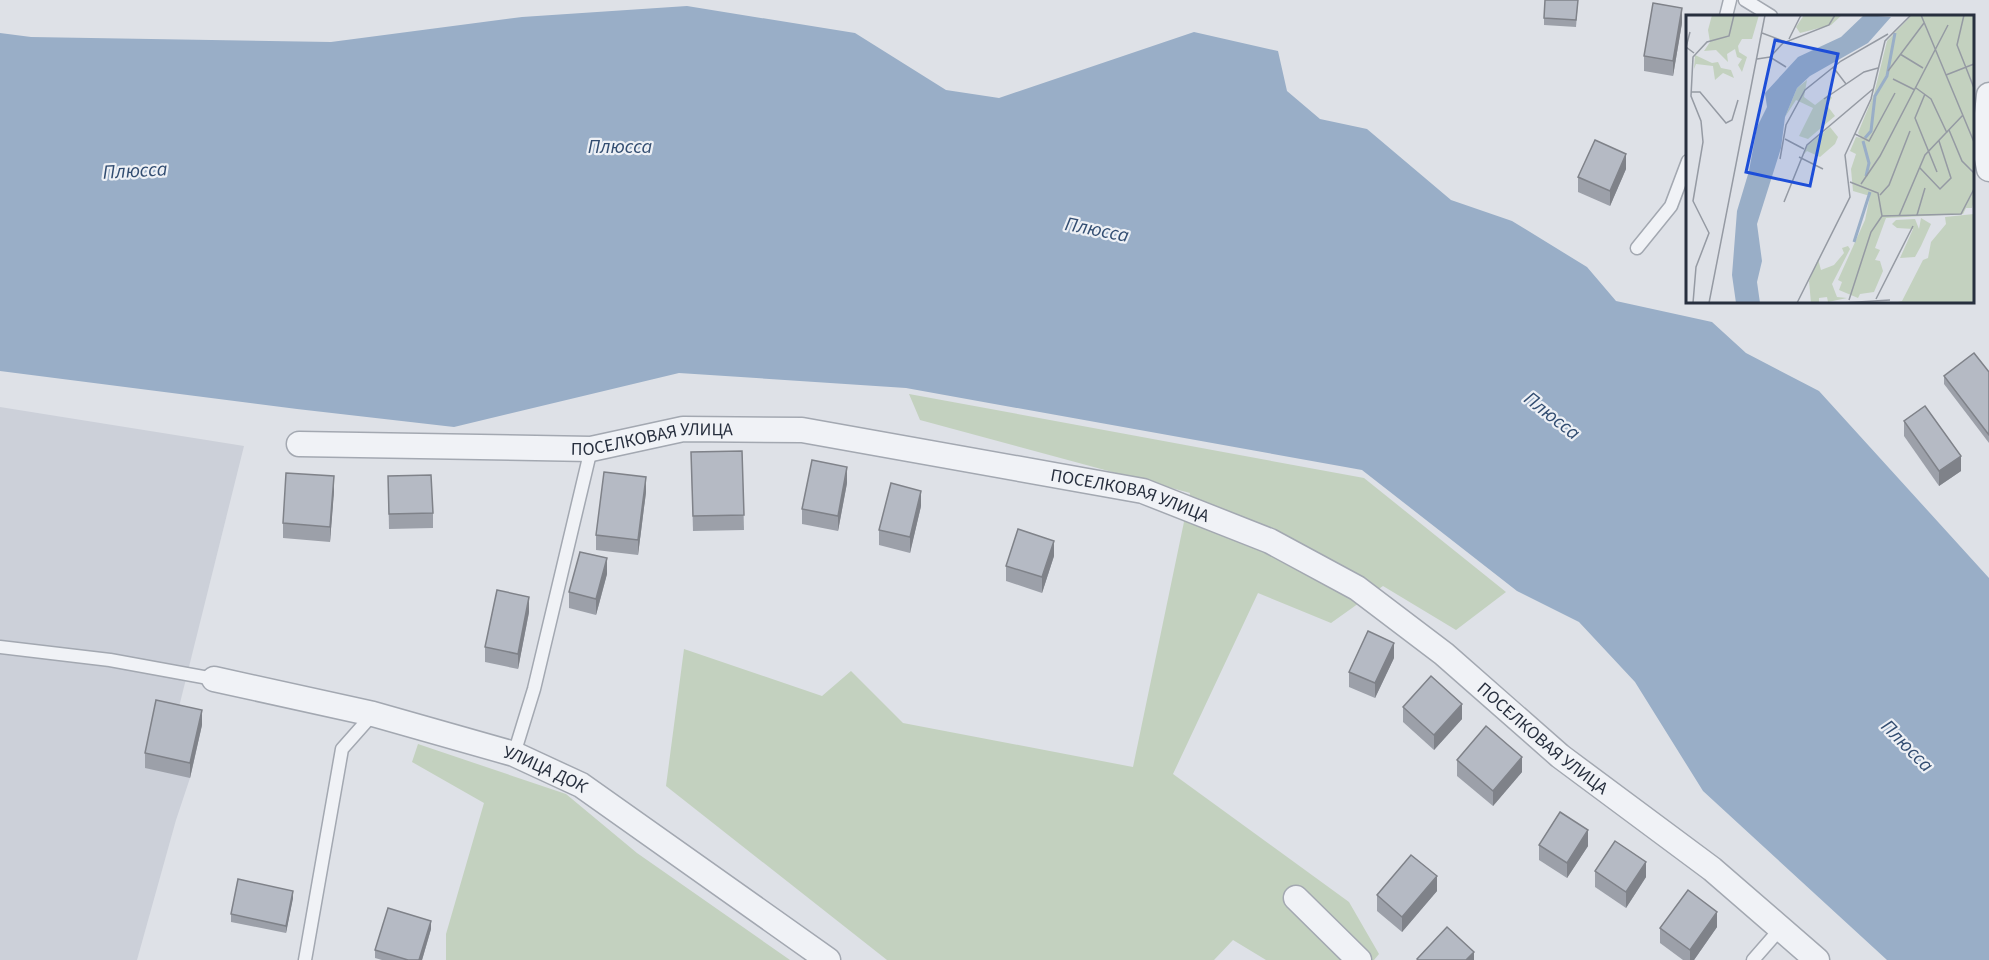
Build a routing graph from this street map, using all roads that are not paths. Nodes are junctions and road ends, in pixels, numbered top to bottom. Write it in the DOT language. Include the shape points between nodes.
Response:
graph roads {
  1 [pos="1730,0"];
  2 [pos="1746,0"];
  3 [pos="1726,15"];
  4 [pos="1769,15"];
  5 [pos="1989,94"];
  6 [pos="1978,143"];
  7 [pos="1686,166"];
  8 [pos="1989,169"];
  9 [pos="1637,248"];
  10 [pos="299,444"];
  11 [pos="591,449"];
  12 [pos="0,647"];
  13 [pos="214,679"];
  14 [pos="373,714"];
  15 [pos="514,754"];
  16 [pos="1296,898"];
  17 [pos="1781,928"];
  18 [pos="305,960"];
  19 [pos="828,960"];
  20 [pos="1359,960"];
  21 [pos="1753,960"];
  22 [pos="1817,960"];
  1 -- 3 [label="lane"];
  2 -- 4 [label="lane"];
  5 -- 6 [label="street"];
  6 -- 8 [label="street"];
  7 -- 9 [label="lane" via="1671,206"];
  10 -- 11 [label="street, ПОСЕЛКОВАЯ УЛИЦА"];
  11 -- 15 [label="lane" via="534,688"];
  11 -- 17 [label="street, ПОСЕЛКОВАЯ УЛИЦА" via="683,429 802,430 1143,491 1269,541 1357,588 1444,654 1560,756 1712,869"];
  12 -- 13 [label="lane" via="110,660"];
  13 -- 14 [label="street, УЛИЦА ДОК"];
  14 -- 15 [label="street, УЛИЦА ДОК"];
  14 -- 18 [label="lane" via="342,748"];
  15 -- 19 [label="street, УЛИЦА ДОК" via="581,785"];
  16 -- 20 [label="street"];
  17 -- 21 [label="lane"];
  17 -- 22 [label="street, ПОСЕЛКОВАЯ УЛИЦА"];
}
